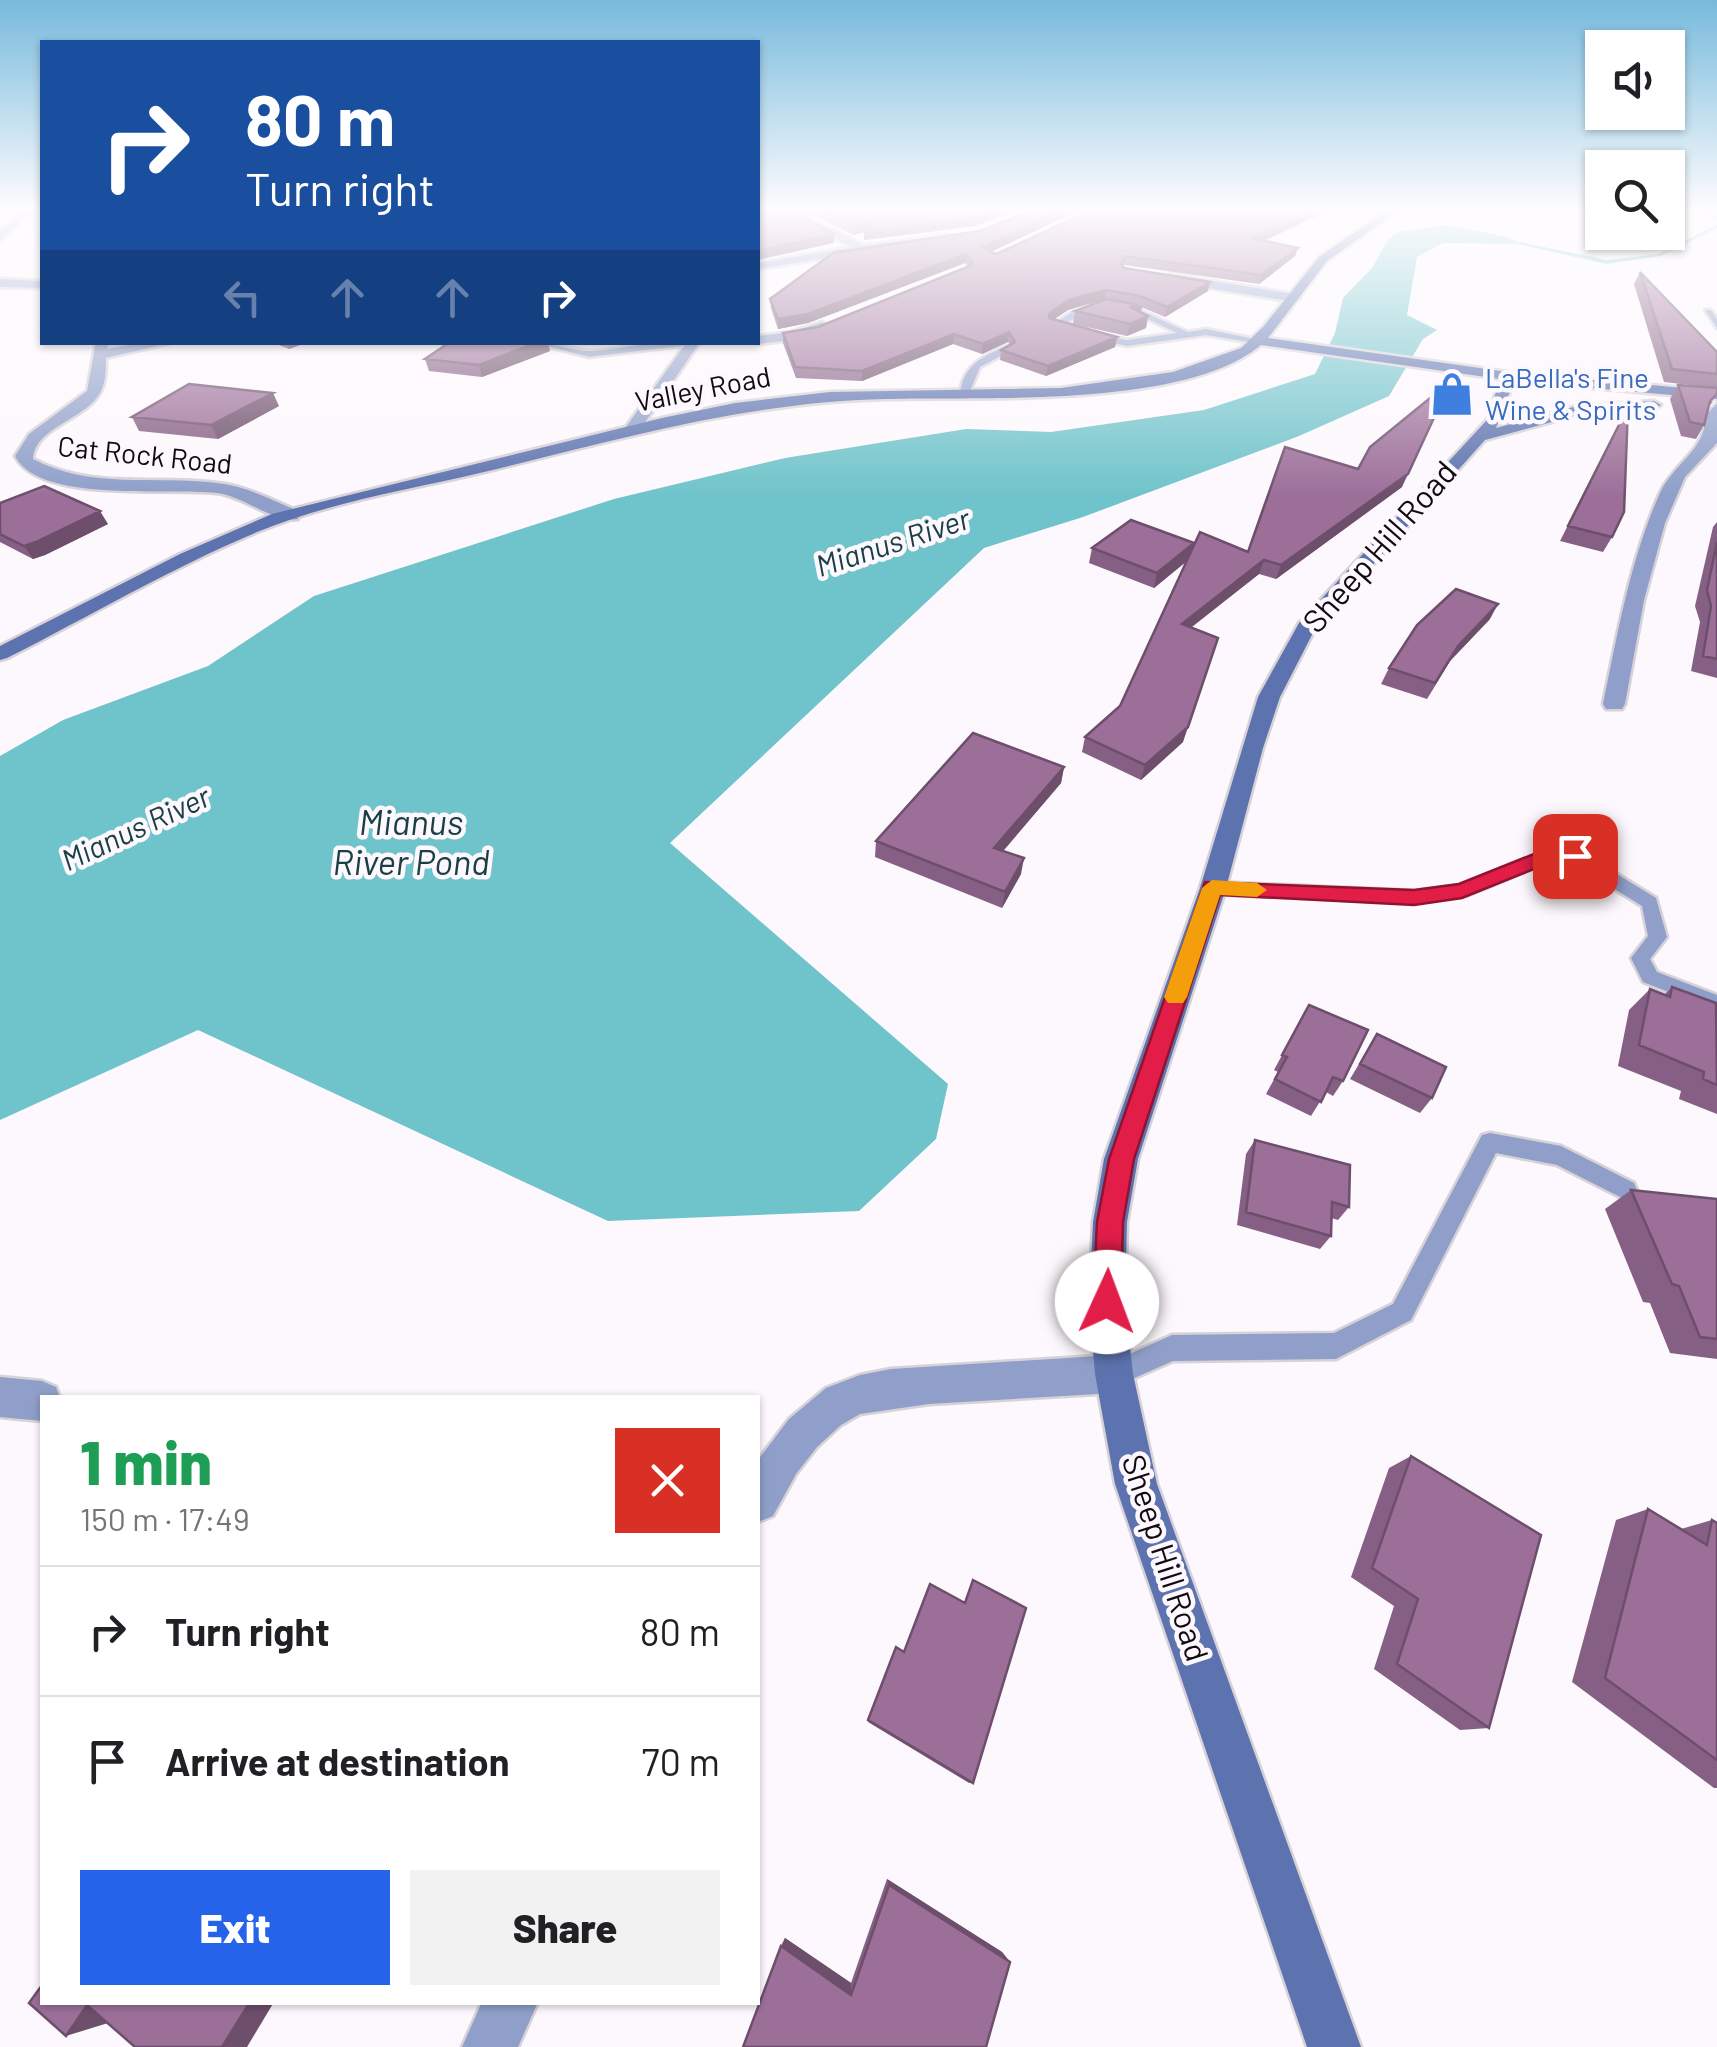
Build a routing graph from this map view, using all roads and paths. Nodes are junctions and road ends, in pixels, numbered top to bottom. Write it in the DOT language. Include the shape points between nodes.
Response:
graph roads {
  1 [pos="1087,307"];
  2 [pos="1116,307"];
  3 [pos="1286,307"];
  4 [pos="1708,312"];
  5 [pos="839,320"];
  6 [pos="1717,325"];
  7 [pos="1185,334"];
  8 [pos="760,340"];
  9 [pos="1254,340"];
  10 [pos="139,345"];
  11 [pos="548,345"];
  12 [pos="675,345"];
  13 [pos="692,345"];
  14 [pos="101,349"];
  15 [pos="1006,349"];
  16 [pos="1508,376"];
  17 [pos="1717,395"];
  18 [pos="964,396"];
  19 [pos="1717,407"];
  20 [pos="632,431"];
  21 [pos="1478,437"];
  22 [pos="292,515"];
  23 [pos="0,654"];
  24 [pos="1614,704"];
  25 [pos="1212,888"];
  26 [pos="1717,1003"];
  27 [pos="1626,1190"];
  28 [pos="1114,1374"];
  29 [pos="0,1397"];
  30 [pos="40,1401"];
  31 [pos="760,1498"];
  32 [pos="510,2005"];
  33 [pos="489,2047"];
  34 [pos="1334,2047"];
  1 -- 7 [label="lane" via="1055,326 1127,343"];
  2 -- 7 [label="lane"];
  3 -- 9 [label="street, Valley Road"];
  4 -- 6 [label="lane"];
  5 -- 8 [label="street"];
  7 -- 9 [label="lane"];
  9 -- 16 [label="street"];
  9 -- 18 [label="street, Valley Road" via="1241,355 1155,382 1060,395"];
  10 -- 14 [label="street"];
  11 -- 12 [label="lane" via="589,354"];
  13 -- 20 [label="street"];
  14 -- 22 [label="street, Cat Rock Road" via="94,392 31,440 26,462 85,481 221,488"];
  15 -- 18 [label="lane" via="974,365"];
  16 -- 17 [label="street"];
  16 -- 21 [label="street, Sheep Hill Road" via="1494,421"];
  18 -- 20 [label="street, Valley Road" via="773,401"];
  19 -- 21 [label="street" via="1620,405"];
  19 -- 24 [label="street" via="1709,446 1680,472 1664,502"];
  20 -- 22 [label="street, Valley Road"];
  21 -- 25 [label="street, Sheep Hill Road" via="1306,628 1257,731"];
  22 -- 23 [label="street, Valley Road"];
  25 -- 26 [label="lane" via="1414,898 1462,891 1549,855 1575,856 1650,904 1658,936 1640,958 1650,977"];
  25 -- 28 [label="street, Sheep Hill Road" via="1121,1159 1107,1302"];
  27 -- 28 [label="lane" via="1561,1156 1490,1142 1402,1312 1336,1346 1172,1348"];
  28 -- 31 [label="street" via="884,1390 842,1400 800,1436"];
  28 -- 34 [label="street, Sheep Hill Road" via="1136,1484"];
  29 -- 30 [label="street"];
  32 -- 33 [label="street"];
}
